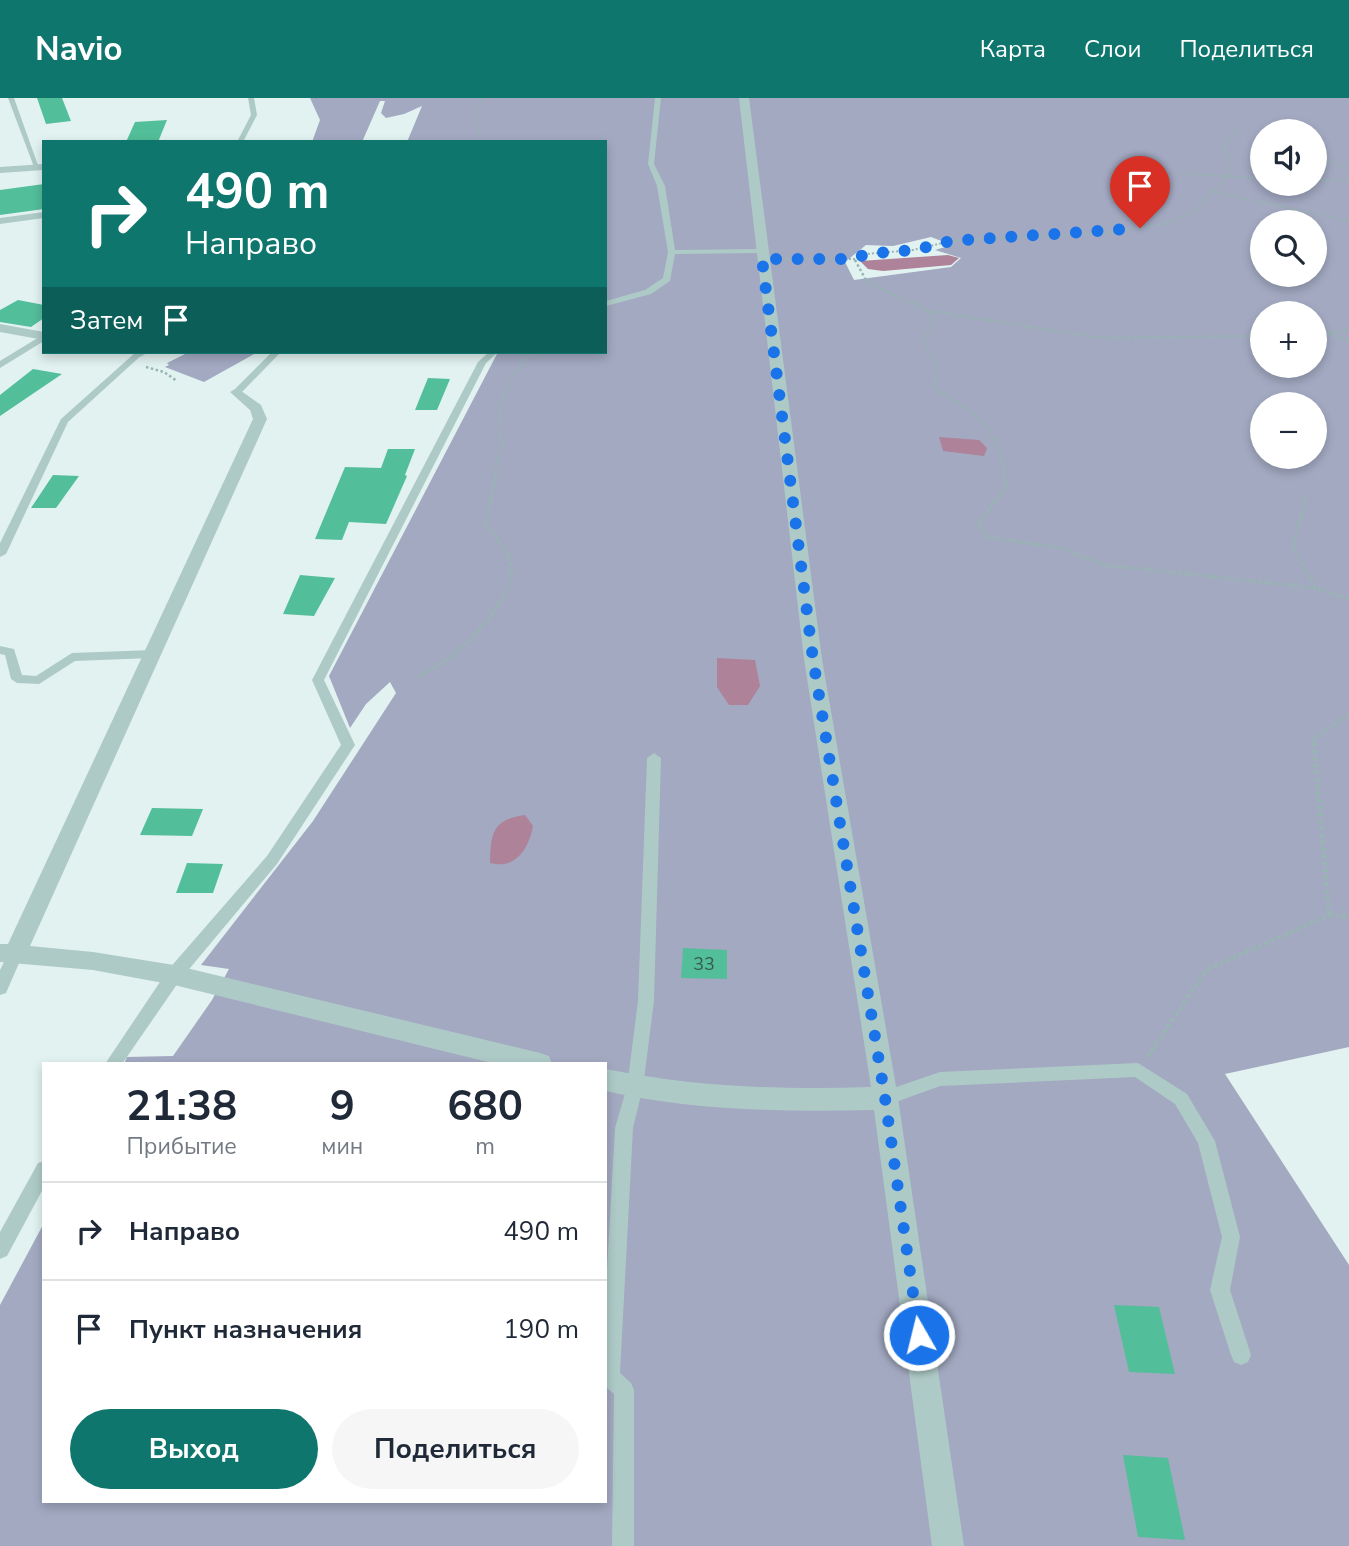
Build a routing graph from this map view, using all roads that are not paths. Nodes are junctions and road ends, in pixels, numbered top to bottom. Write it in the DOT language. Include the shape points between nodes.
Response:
graph roads {
  1 [pos="11,98"];
  2 [pos="251,98"];
  3 [pos="658,98"];
  4 [pos="744,98"];
  5 [pos="241,140"];
  6 [pos="41,167"];
  7 [pos="0,170"];
  8 [pos="42,215"];
  9 [pos="0,221"];
  10 [pos="672,252"];
  11 [pos="762,255"];
  12 [pos="607,303"];
  13 [pos="0,328"];
  14 [pos="42,337"];
  15 [pos="42,338"];
  16 [pos="136,354"];
  17 [pos="275,354"];
  18 [pos="492,354"];
  19 [pos="0,365"];
  20 [pos="237,392"];
  21 [pos="0,554"];
  22 [pos="0,650"];
  23 [pos="152,654"];
  24 [pos="654,758"];
  25 [pos="8,954"];
  26 [pos="174,975"];
  27 [pos="0,989"];
  28 [pos="114,1062"];
  29 [pos="532,1062"];
  30 [pos="607,1080"];
  31 [pos="635,1087"];
  32 [pos="885,1098"];
  33 [pos="42,1173"];
  34 [pos="0,1250"];
  35 [pos="1241,1355"];
  36 [pos="623,1546"];
  37 [pos="948,1546"];
  1 -- 6 [label="lane"];
  2 -- 5 [label="lane" via="254,115"];
  3 -- 10 [label="lane" via="651,164 661,186"];
  4 -- 11 [label="street"];
  6 -- 7 [label="street"];
  8 -- 9 [label="street"];
  10 -- 11 [label="lane"];
  10 -- 12 [label="lane" via="667,279 648,292"];
  11 -- 32 [label="street" via="813,659"];
  13 -- 14 [label="street"];
  15 -- 19 [label="lane"];
  16 -- 21 [label="lane" via="64,421"];
  17 -- 20 [label="lane"];
  18 -- 26 [label="lane" via="482,362 318,680 348,745 272,860"];
  20 -- 23 [label="street" via="256,408 260,418"];
  22 -- 23 [label="lane" via="10,652 17,679 39,680 72,657"];
  23 -- 25 [label="street"];
  24 -- 31 [label="lane" via="646,1001"];
  25 -- 26 [label="street" via="93,961"];
  25 -- 27 [label="lane"];
  26 -- 28 [label="lane"];
  26 -- 29 [label="street"];
  30 -- 31 [label="street"];
  31 -- 32 [label="street" via="786,1101"];
  31 -- 36 [label="lane" via="624,1129 610,1377 624,1390"];
  32 -- 35 [label="lane" via="940,1079 1138,1070 1181,1099 1206,1141 1231,1237 1220,1290"];
  32 -- 37 [label="street"];
  33 -- 34 [label="lane"];
}
